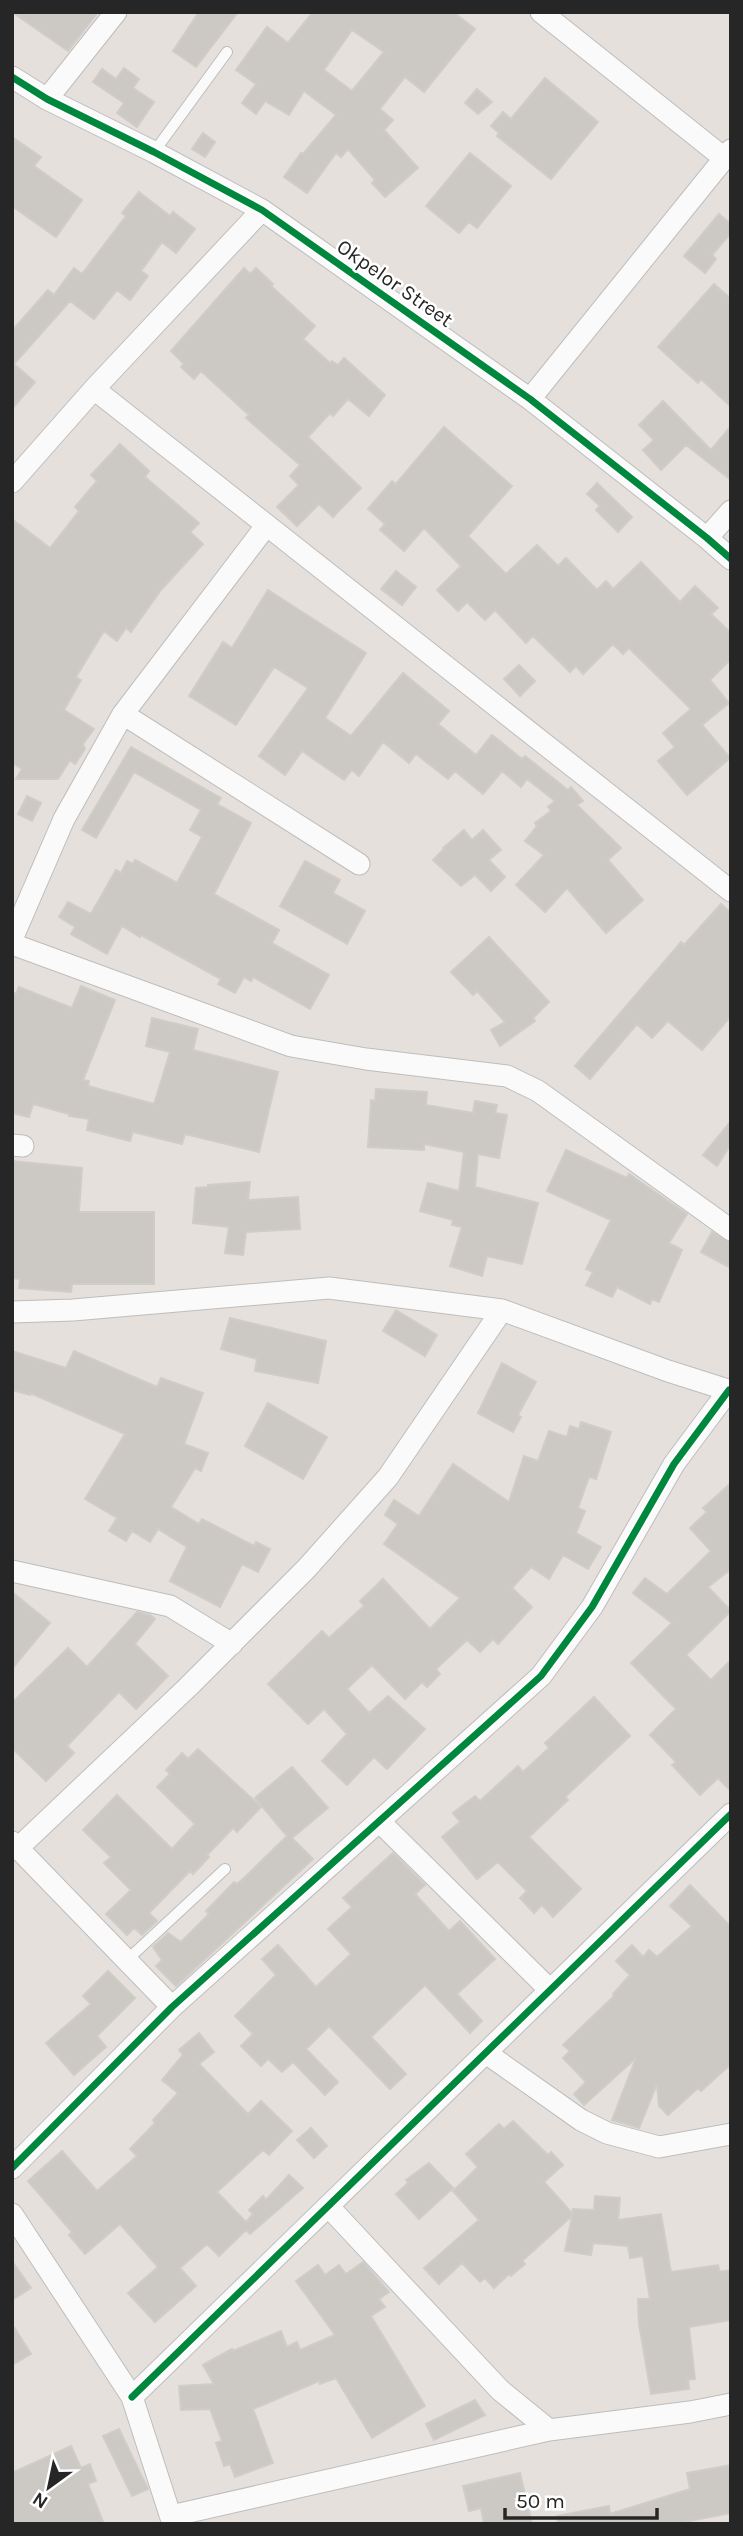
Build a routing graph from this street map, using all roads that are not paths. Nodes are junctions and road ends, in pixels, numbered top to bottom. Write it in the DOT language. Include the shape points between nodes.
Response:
graph roads {
  1 [pos="116,12"];
  2 [pos="541,12"];
  3 [pos="227,52"];
  4 [pos="12,77"];
  5 [pos="47,99"];
  6 [pos="154,152"];
  7 [pos="727,154"];
  8 [pos="262,210"];
  9 [pos="94,389"];
  10 [pos="530,399"];
  11 [pos="12,482"];
  12 [pos="731,511"];
  13 [pos="266,526"];
  14 [pos="707,538"];
  15 [pos="731,559"];
  16 [pos="123,714"];
  17 [pos="359,864"];
  18 [pos="731,891"];
  19 [pos="12,939"];
  20 [pos="12,944"];
  21 [pos="731,1230"];
  22 [pos="502,1310"];
  23 [pos="12,1312"];
  24 [pos="730,1391"];
  25 [pos="12,1571"];
  26 [pos="232,1644"];
  27 [pos="731,1814"];
  28 [pos="380,1822"];
  29 [pos="15,1845"];
  30 [pos="225,1869"];
  31 [pos="127,1960"];
  32 [pos="550,1990"];
  33 [pos="172,2007"];
  34 [pos="486,2053"];
  35 [pos="731,2134"];
  36 [pos="12,2168"];
  37 [pos="328,2206"];
  38 [pos="12,2214"];
  39 [pos="132,2397"];
  40 [pos="731,2404"];
  41 [pos="549,2430"];
  42 [pos="172,2520"];
  1 -- 5 [label="street"];
  2 -- 7 [label="street"];
  3 -- 6 [label="lane"];
  4 -- 5 [label="street, Okpelor Street"];
  5 -- 6 [label="street, Okpelor Street"];
  6 -- 8 [label="street, Okpelor Street"];
  7 -- 10 [label="street"];
  8 -- 9 [label="street"];
  8 -- 10 [label="street, Okpelor Street"];
  9 -- 11 [label="street"];
  9 -- 13 [label="street"];
  10 -- 14 [label="street, Okpelor Street"];
  12 -- 14 [label="street"];
  13 -- 16 [label="street"];
  13 -- 18 [label="street"];
  14 -- 15 [label="street, Okpelor Street"];
  16 -- 17 [label="street"];
  16 -- 19 [label="street" via="64,819"];
  20 -- 21 [label="street" via="291,1046 507,1076 538,1091"];
  22 -- 23 [label="street" via="329,1288"];
  22 -- 24 [label="street"];
  22 -- 26 [label="street" via="388,1477"];
  24 -- 28 [label="street" via="674,1464 592,1607 541,1676"];
  25 -- 26 [label="street" via="170,1606"];
  26 -- 29 [label="street"];
  27 -- 32 [label="street"];
  28 -- 32 [label="street"];
  28 -- 33 [label="street"];
  29 -- 31 [label="street"];
  30 -- 31 [label="lane"];
  31 -- 33 [label="street"];
  32 -- 34 [label="street"];
  33 -- 36 [label="street"];
  34 -- 35 [label="street" via="607,2133 659,2147"];
  34 -- 37 [label="street"];
  37 -- 39 [label="street"];
  37 -- 41 [label="street" via="500,2390"];
  38 -- 39 [label="street"];
  39 -- 42 [label="street"];
  40 -- 41 [label="street"];
  41 -- 42 [label="street"];
}
